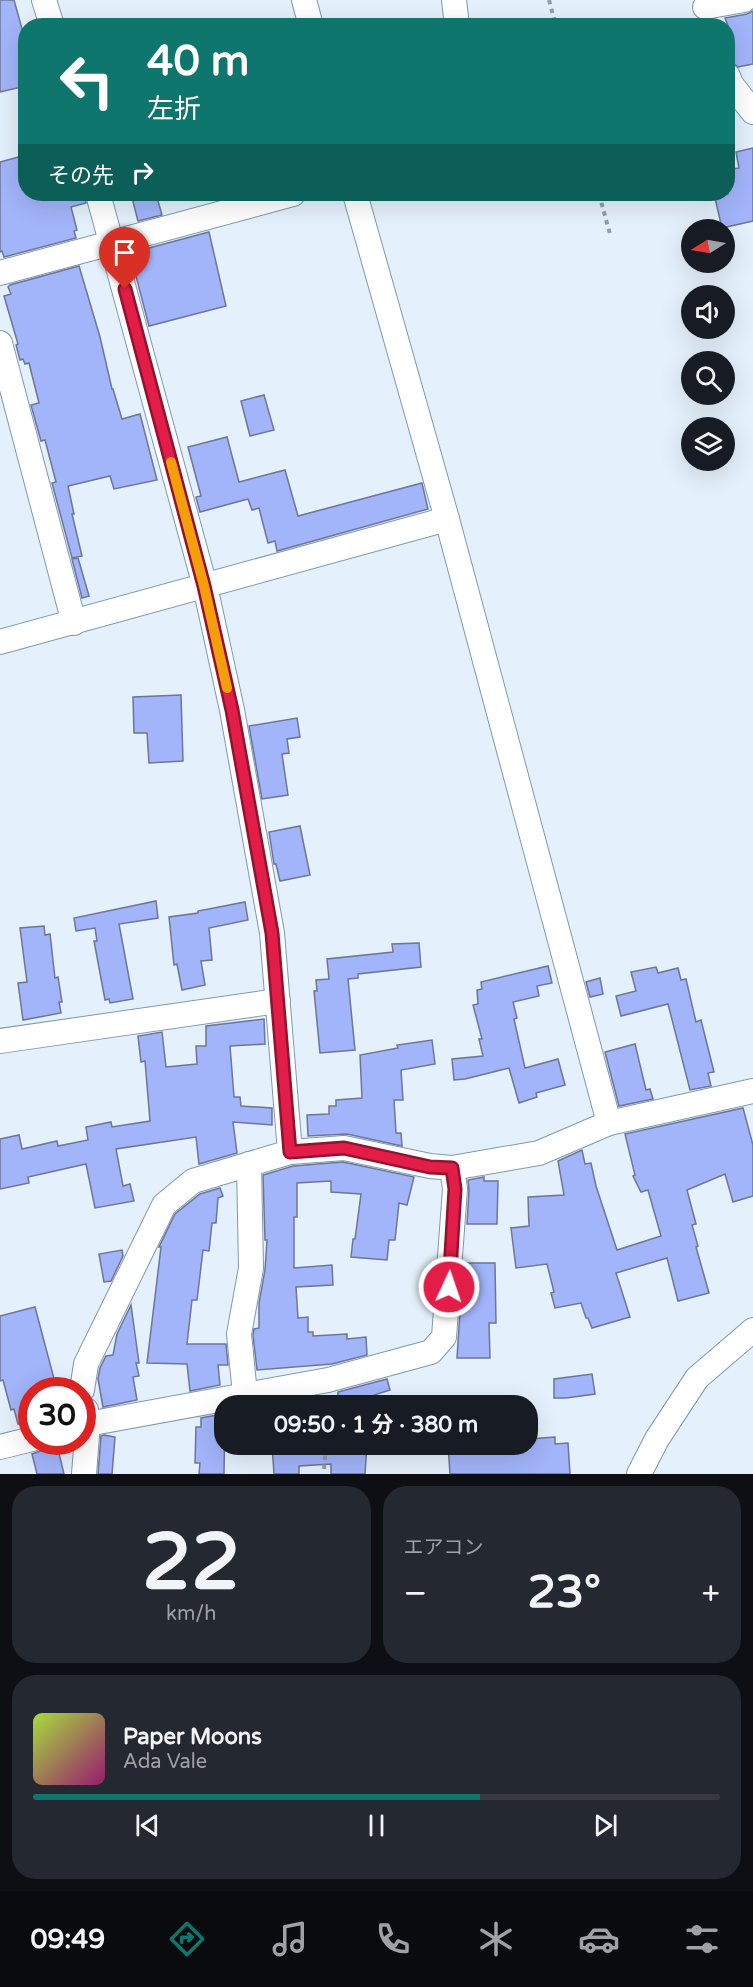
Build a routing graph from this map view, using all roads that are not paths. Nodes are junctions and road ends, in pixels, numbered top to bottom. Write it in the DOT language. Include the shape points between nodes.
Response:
graph roads {
  1 [pos="44,0"];
  2 [pos="304,0"];
  3 [pos="454,0"];
  4 [pos="744,0"];
  5 [pos="706,11"];
  6 [pos="50,18"];
  7 [pos="309,18"];
  8 [pos="456,18"];
  9 [pos="735,89"];
  10 [pos="753,112"];
  11 [pos="100,201"];
  12 [pos="268,201"];
  13 [pos="357,201"];
  14 [pos="112,244"];
  15 [pos="0,273"];
  16 [pos="0,343"];
  17 [pos="447,519"];
  18 [pos="204,586"];
  19 [pos="74,623"];
  20 [pos="0,642"];
  21 [pos="278,1001"];
  22 [pos="0,1041"];
  23 [pos="753,1091"];
  24 [pos="609,1123"];
  25 [pos="290,1152"];
  26 [pos="249,1164"];
  27 [pos="452,1168"];
  28 [pos="753,1330"];
  29 [pos="84,1377"];
  30 [pos="245,1394"];
  31 [pos="96,1422"];
  32 [pos="18,1442"];
  33 [pos="0,1447"];
  34 [pos="84,1455"];
  35 [pos="84,1474"];
  36 [pos="639,1474"];
  1 -- 6 [label="street"];
  2 -- 7 [label="street"];
  3 -- 8 [label="street"];
  4 -- 5 [label="street"];
  9 -- 10 [label="street"];
  11 -- 14 [label="street"];
  12 -- 14 [label="street"];
  13 -- 17 [label="street"];
  14 -- 15 [label="street"];
  14 -- 18 [label="street"];
  16 -- 19 [label="street"];
  17 -- 18 [label="street"];
  17 -- 24 [label="street"];
  18 -- 19 [label="street"];
  18 -- 21 [label="street" via="232,710 272,933"];
  19 -- 20 [label="street"];
  21 -- 22 [label="street"];
  21 -- 25 [label="street"];
  23 -- 24 [label="street"];
  24 -- 27 [label="street" via="539,1153"];
  25 -- 26 [label="street"];
  25 -- 27 [label="street" via="344,1148 430,1167"];
  26 -- 29 [label="street" via="193,1181 164,1205 86,1364"];
  26 -- 30 [label="street" via="251,1268 239,1334"];
  27 -- 30 [label="street" via="455,1189 444,1337 432,1352 328,1380"];
  28 -- 36 [label="street" via="698,1378 657,1438"];
  30 -- 31 [label="street"];
  32 -- 33 [label="street"];
  34 -- 35 [label="street"];
}
